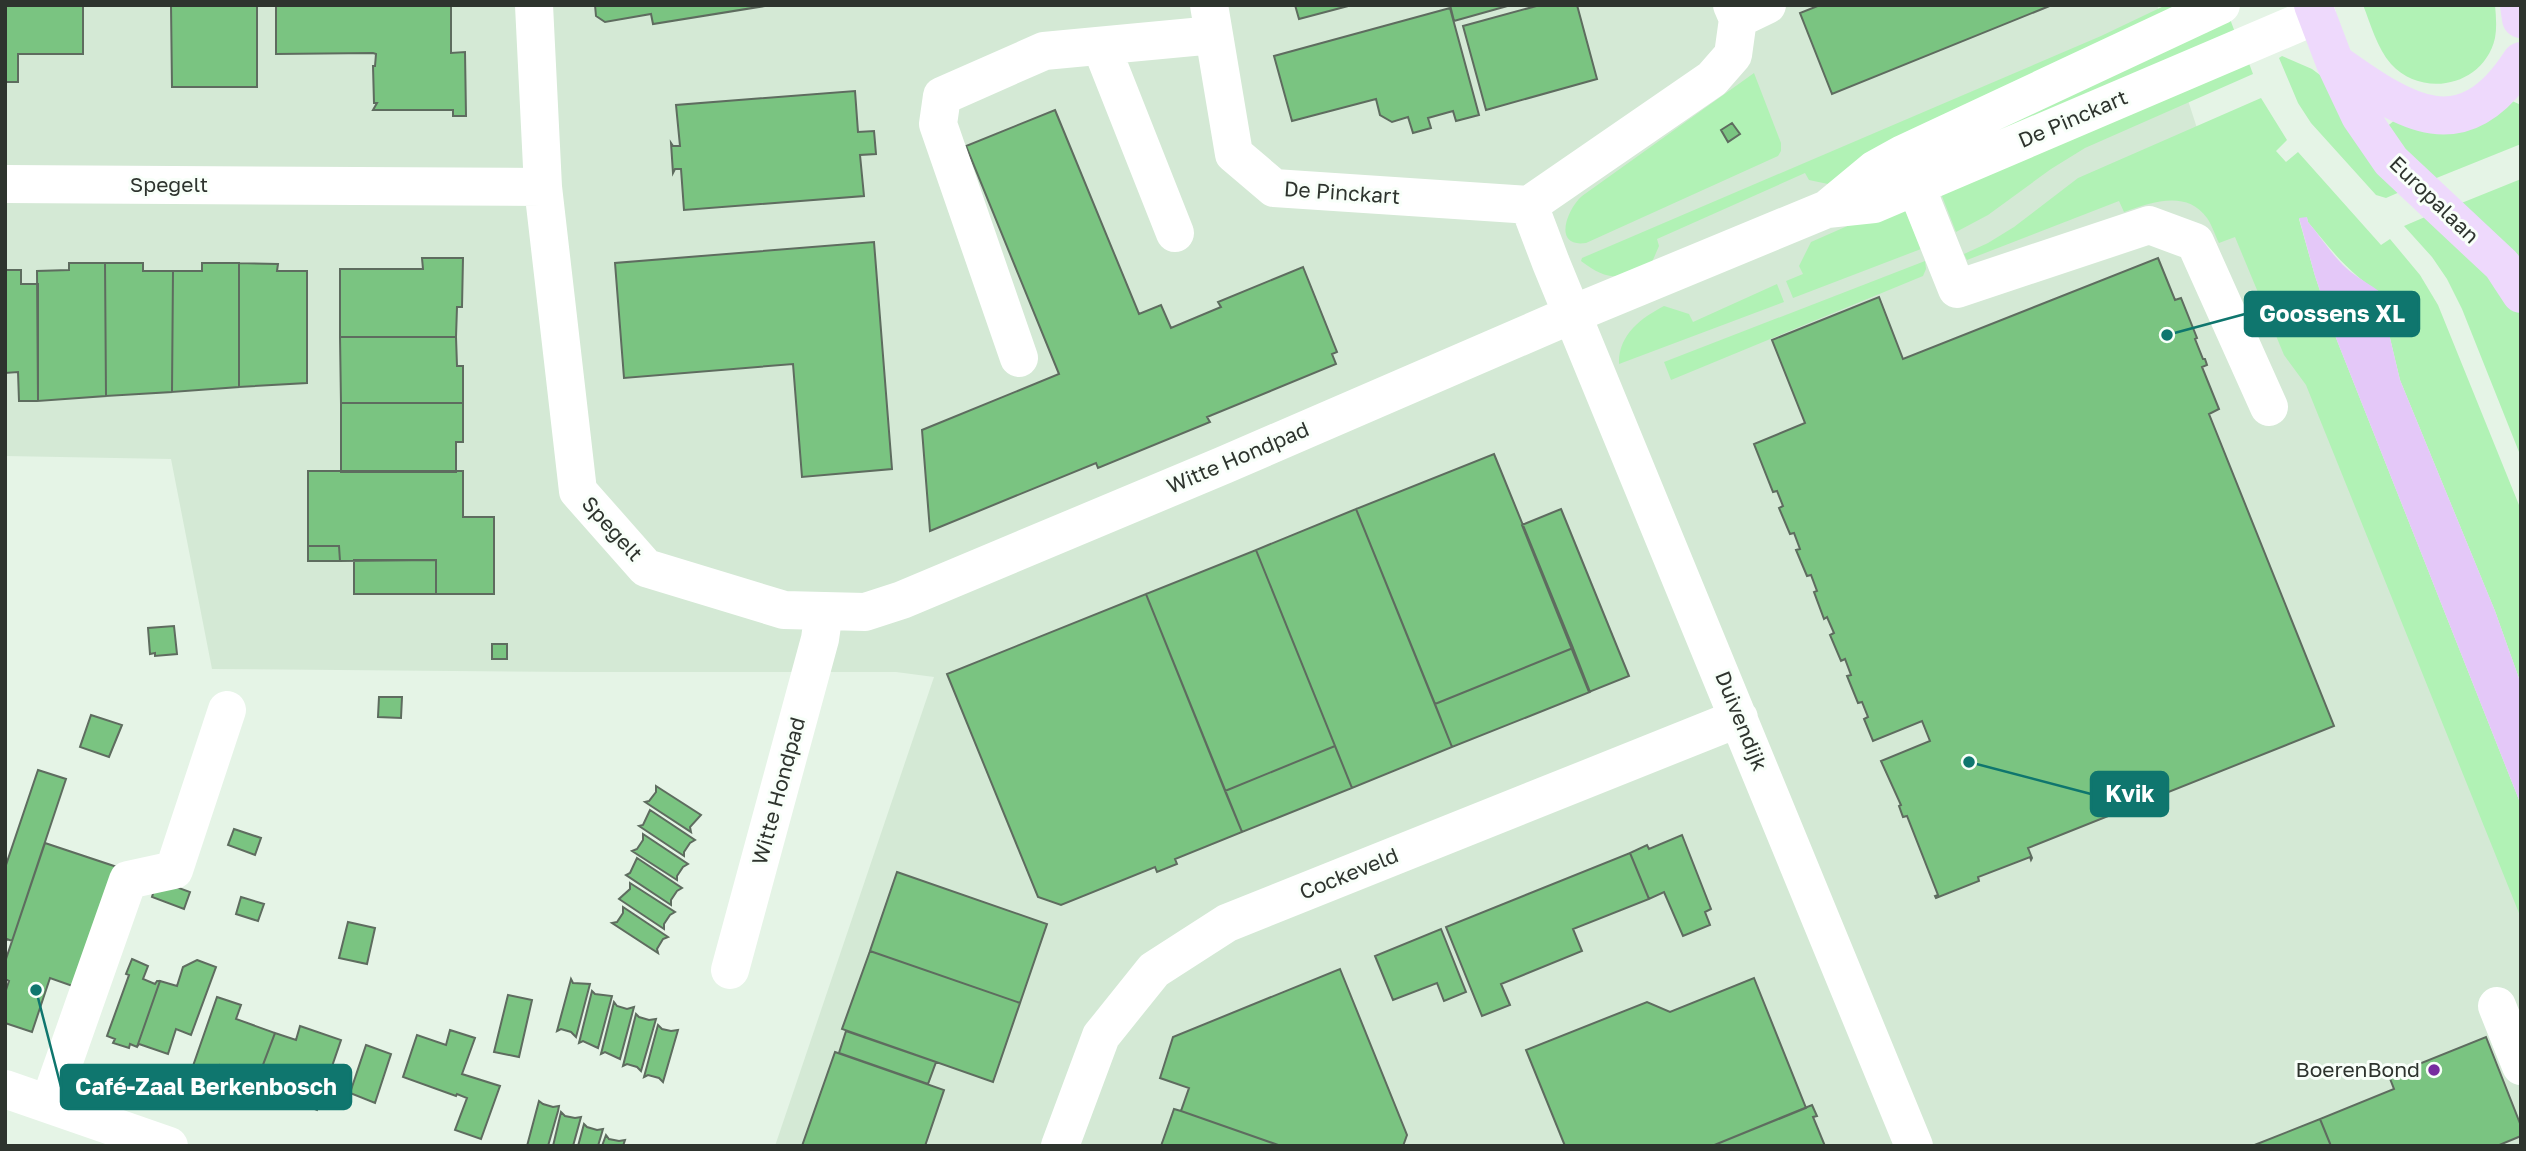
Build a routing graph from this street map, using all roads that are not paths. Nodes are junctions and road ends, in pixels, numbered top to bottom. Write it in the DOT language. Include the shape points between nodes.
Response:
graph roads {
  1 [pos="534,5"];
  2 [pos="2221,5"];
  3 [pos="2519,5"];
  4 [pos="1746,10"];
  5 [pos="2315,10"];
  6 [pos="2521,19"];
  7 [pos="1212,20"];
  8 [pos="1101,47"];
  9 [pos="2521,61"];
  10 [pos="2335,63"];
  11 [pos="1909,170"];
  12 [pos="5,184"];
  13 [pos="542,187"];
  14 [pos="1529,205"];
  15 [pos="1175,233"];
  16 [pos="2521,294"];
  17 [pos="1573,314"];
  18 [pos="1019,358"];
  19 [pos="2269,407"];
  20 [pos="902,600"];
  21 [pos="824,611"];
  22 [pos="227,710"];
  23 [pos="1739,718"];
  24 [pos="730,970"];
  25 [pos="2497,1006"];
  26 [pos="2521,1066"];
  27 [pos="5,1089"];
  28 [pos="49,1104"];
  29 [pos="1911,1137"];
  30 [pos="169,1146"];
  31 [pos="1060,1146"];
  1 -- 13 [label="street, Spegelt"];
  2 -- 11 [label="street, De Pinckart"];
  3 -- 6 [label="main road"];
  4 -- 14 [label="street" via="1733,55 1712,79"];
  5 -- 10 [label="main road, Europalaan"];
  5 -- 11 [label="street, De Pinckart"];
  7 -- 8 [label="street"];
  7 -- 14 [label="street, De Pinckart" via="1234,154 1274,188"];
  8 -- 15 [label="street"];
  8 -- 18 [label="street" via="1044,51 942,96 938,124"];
  9 -- 10 [label="main road" via="2485,103 2451,116 2408,109"];
  10 -- 16 [label="main road, Europalaan" via="2360,116 2391,161 2502,265"];
  11 -- 17 [label="street, De Pinckart" via="1874,170 1827,209"];
  11 -- 19 [label="street" via="1957,289 2149,225 2195,242"];
  12 -- 13 [label="street, Spegelt"];
  13 -- 21 [label="street, Spegelt" via="578,491 646,568 784,610"];
  14 -- 17 [label="street"];
  17 -- 20 [label="street, Witte Hondpad"];
  17 -- 23 [label="street, Duivendijk"];
  20 -- 21 [label="street, Spegelt" via="865,612"];
  21 -- 24 [label="street, Witte Hondpad"];
  22 -- 28 [label="street" via="174,870 128,880"];
  23 -- 29 [label="street, Duivendijk"];
  23 -- 31 [label="street, Cockeveld" via="1227,923 1154,971 1101,1036"];
  25 -- 26 [label="street"];
  27 -- 28 [label="street"];
  28 -- 30 [label="street"];
}
